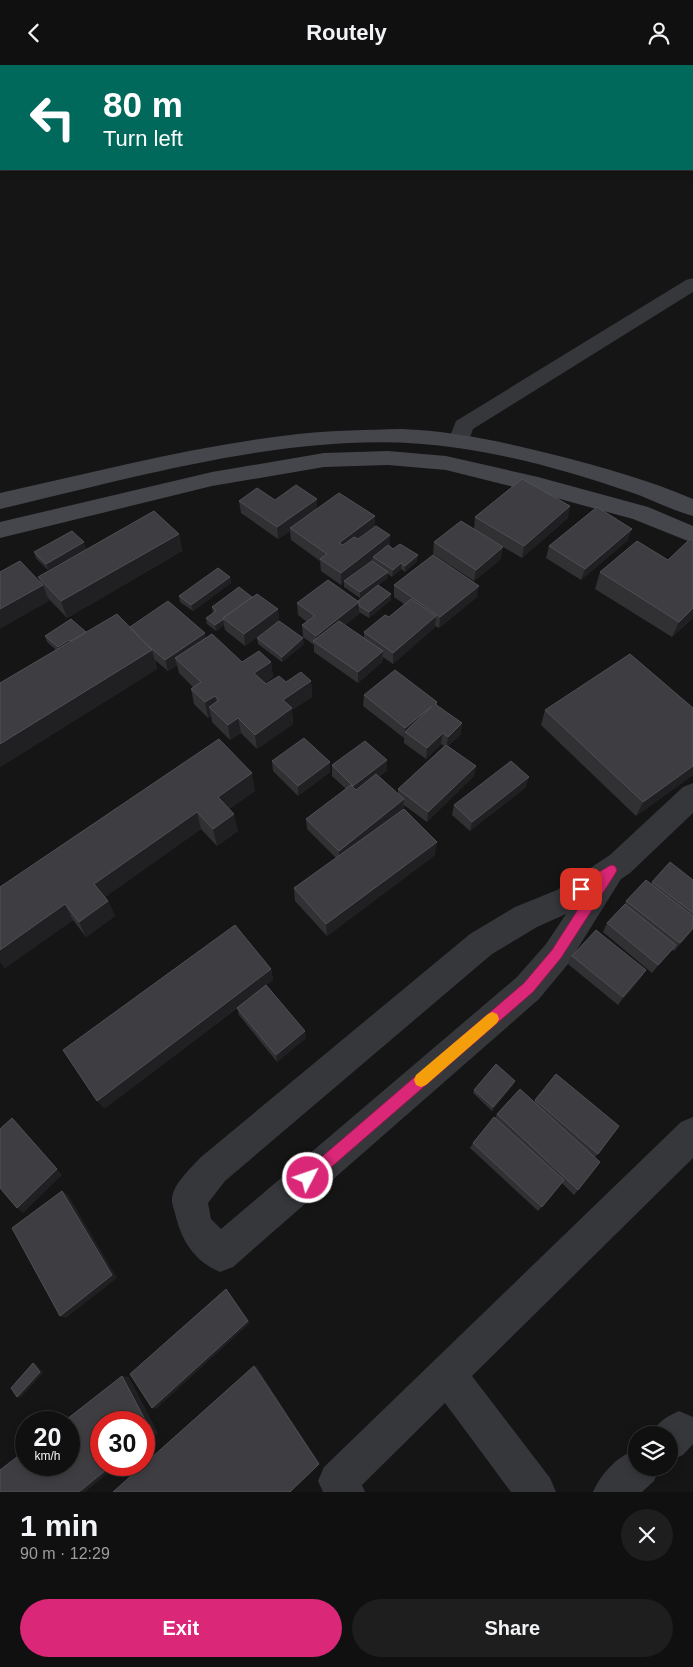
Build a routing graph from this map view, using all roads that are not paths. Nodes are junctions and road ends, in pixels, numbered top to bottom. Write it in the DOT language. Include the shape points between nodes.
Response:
graph roads {
  1 [pos="693,284"];
  2 [pos="459,441"];
  3 [pos="0,501"];
  4 [pos="693,508"];
  5 [pos="0,530"];
  6 [pos="693,535"];
  7 [pos="693,795"];
  8 [pos="611,870"];
  9 [pos="693,1134"];
  10 [pos="447,1374"];
  11 [pos="630,1476"];
  12 [pos="345,1492"];
  13 [pos="536,1492"];
  14 [pos="613,1492"];
  1 -- 2 [label="street" via="464,426"];
  2 -- 3 [label="main road" via="402,435 278,442 204,455"];
  2 -- 4 [label="main road" via="581,469 660,493"];
  5 -- 6 [label="main road" via="212,479 324,460 388,458 446,463 538,485 640,513"];
  7 -- 8 [label="street"];
  8 -- 8 [label="street" via="566,899 526,917 481,944 213,1169 189,1199 196,1229 220,1254 528,988 557,954"];
  9 -- 10 [label="street"];
  10 -- 12 [label="street" via="338,1481"];
  10 -- 13 [label="street"];
  11 -- 14 [label="street"];
}
